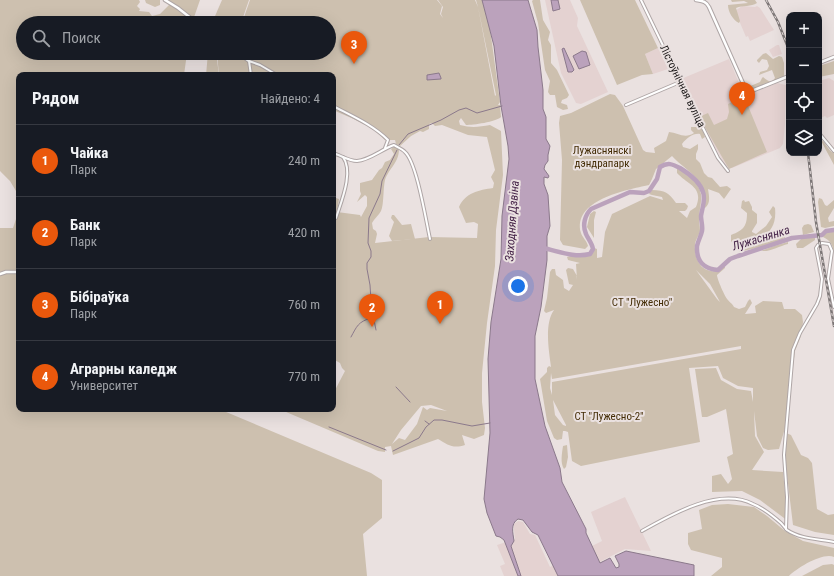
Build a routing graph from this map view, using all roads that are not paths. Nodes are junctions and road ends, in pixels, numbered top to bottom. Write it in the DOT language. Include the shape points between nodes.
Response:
graph roads {
  1 [pos="165,0"];
  2 [pos="641,0"];
  3 [pos="696,0"];
  4 [pos="189,16"];
  5 [pos="834,57"];
  6 [pos="249,61"];
  7 [pos="822,62"];
  8 [pos="251,72"];
  9 [pos="272,72"];
  10 [pos="786,77"];
  11 [pos="680,82"];
  12 [pos="626,105"];
  13 [pos="336,108"];
  14 [pos="822,137"];
  15 [pos="388,140"];
  16 [pos="394,145"];
  17 [pos="385,148"];
  18 [pos="834,151"];
  19 [pos="336,153"];
  20 [pos="342,156"];
  21 [pos="728,171"];
  22 [pos="336,218"];
  23 [pos="430,239"];
  24 [pos="16,272"];
  25 [pos="0,274"];
  26 [pos="834,307"];
  27 [pos="786,529"];
  28 [pos="642,531"];
  29 [pos="834,542"];
  1 -- 4 [label="street"];
  2 -- 11 [label="street, Лістоўнічная вуліца"];
  3 -- 10 [label="street" via="707,3 746,90 749,92"];
  5 -- 7 [label="street"];
  6 -- 8 [label="street"];
  6 -- 9 [label="street"];
  11 -- 12 [label="street"];
  11 -- 21 [label="street, Лістоўнічная вуліца" via="718,158"];
  13 -- 15 [label="street"];
  14 -- 18 [label="street"];
  15 -- 16 [label="street"];
  15 -- 17 [label="street"];
  16 -- 17 [label="street"];
  16 -- 23 [label="street" via="406,152 411,163"];
  17 -- 20 [label="street" via="357,161"];
  19 -- 20 [label="street"];
  20 -- 22 [label="street" via="346,161 347,178"];
  24 -- 25 [label="street"];
  26 -- 27 [label="street" via="828,279 832,251 829,244 822,243 816,248 822,279 820,296 793,350 784,455"];
  27 -- 28 [label="street" via="755,504 724,498 699,503"];
  27 -- 29 [label="street" via="807,538"];
}
